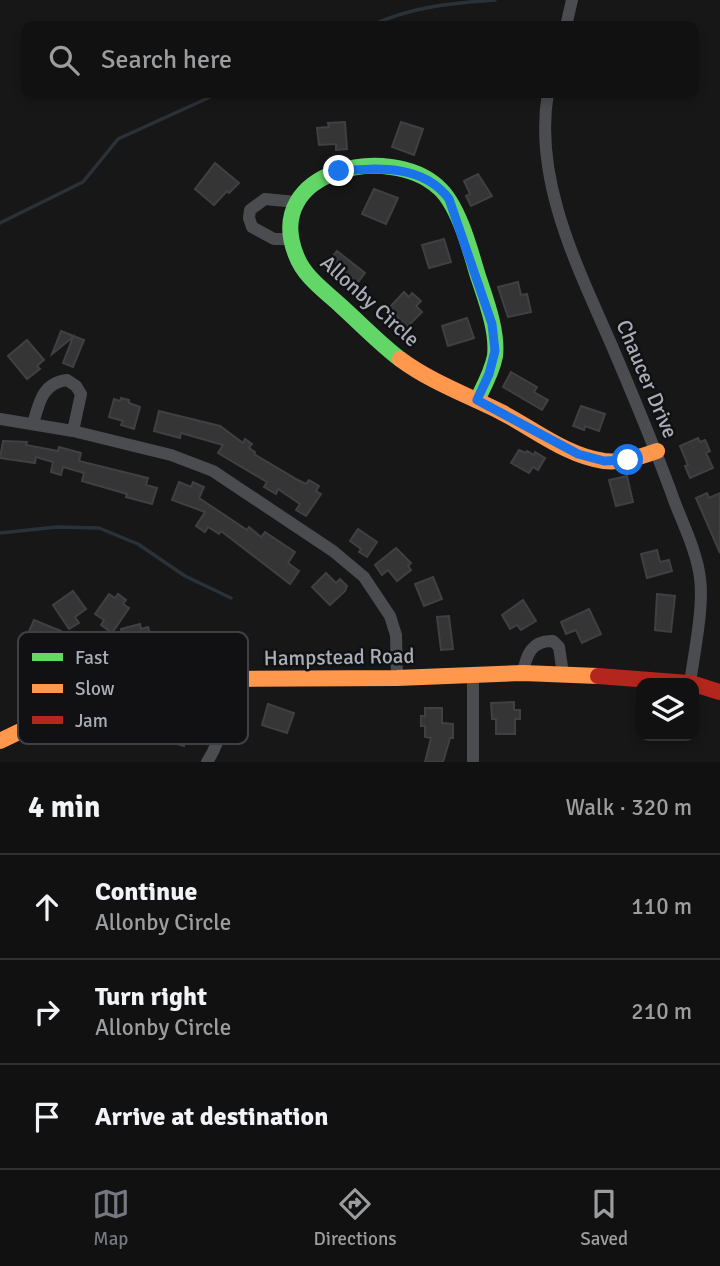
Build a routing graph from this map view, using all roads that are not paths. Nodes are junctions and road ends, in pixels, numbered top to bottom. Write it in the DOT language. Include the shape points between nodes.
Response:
graph roads {
  1 [pos="572,0"];
  2 [pos="567,21"];
  3 [pos="547,98"];
  4 [pos="296,202"];
  5 [pos="291,239"];
  6 [pos="477,400"];
  7 [pos="0,419"];
  8 [pos="33,424"];
  9 [pos="73,431"];
  10 [pos="657,451"];
  11 [pos="523,673"];
  12 [pos="473,674"];
  13 [pos="563,674"];
  14 [pos="397,678"];
  15 [pos="642,678"];
  16 [pos="692,678"];
  17 [pos="248,679"];
  18 [pos="699,686"];
  19 [pos="720,692"];
  20 [pos="18,732"];
  21 [pos="0,741"];
  22 [pos="217,744"];
  23 [pos="207,762"];
  24 [pos="473,762"];
  1 -- 2 [label="street"];
  3 -- 10 [label="street, Chaucer Drive" via="545,155 559,212"];
  4 -- 5 [label="street"];
  4 -- 5 [label="street" via="265,199 250,210 252,227 274,239"];
  4 -- 6 [label="street" via="309,186 339,171 404,171 440,188 456,213 492,324 495,351"];
  5 -- 6 [label="street, Allonby Circle" via="301,267 367,330 424,375"];
  6 -- 10 [label="street, Allonby Circle" via="578,454 604,461"];
  7 -- 8 [label="street"];
  8 -- 9 [label="street"];
  8 -- 9 [label="street" via="46,390 55,381 67,380 81,394"];
  9 -- 14 [label="street" via="213,471 333,551 365,577 390,616 396,635"];
  10 -- 16 [label="street, Chaucer Drive" via="700,578"];
  11 -- 12 [label="street, Hampstead Road"];
  11 -- 13 [label="street, Hampstead Road"];
  11 -- 13 [label="street" via="528,652 536,644 553,641 559,647"];
  12 -- 14 [label="street, Hampstead Road"];
  12 -- 24 [label="street"];
  13 -- 15 [label="street, Hampstead Road"];
  14 -- 17 [label="street, Hampstead Road"];
  18 -- 19 [label="street, Hampstead Road"];
  20 -- 21 [label="street, Hampstead Road"];
  22 -- 23 [label="street"];
}
